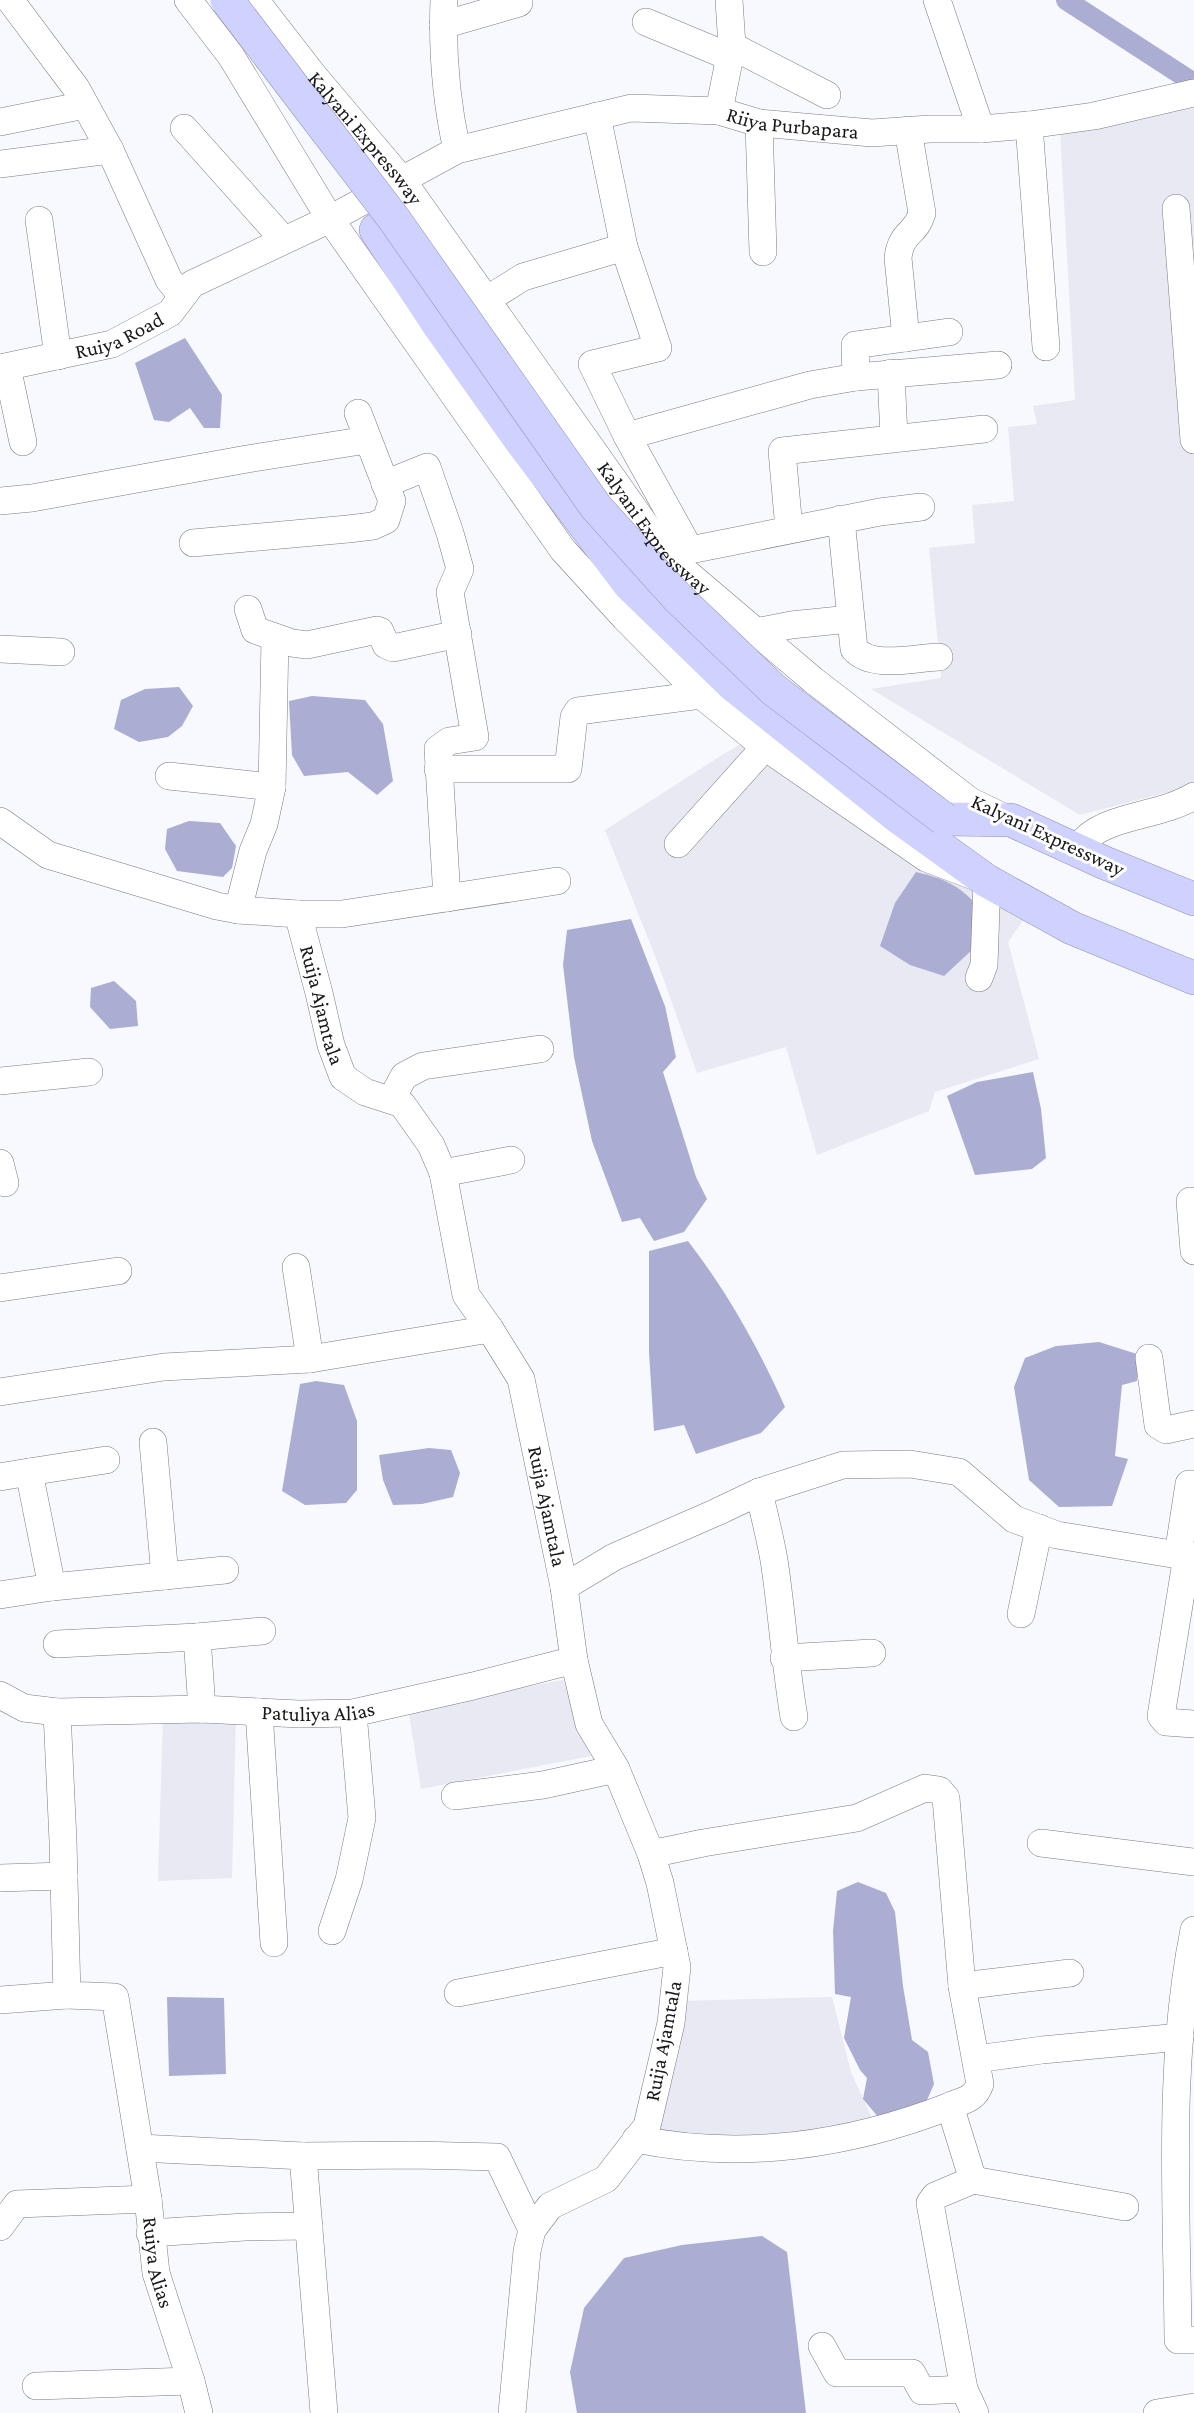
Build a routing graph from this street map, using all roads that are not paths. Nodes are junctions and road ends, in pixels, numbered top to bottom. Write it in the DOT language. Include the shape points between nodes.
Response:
graph roads {
  1 [pos="10,0"];
  2 [pos="188,0"];
  3 [pos="213,0"];
  4 [pos="227,0"];
  5 [pos="255,0"];
  6 [pos="519,0"];
  7 [pos="729,0"];
  8 [pos="937,0"];
  9 [pos="444,12"];
  10 [pos="646,22"];
  11 [pos="731,52"];
  12 [pos="1194,93"];
  13 [pos="827,95"];
  14 [pos="86,105"];
  15 [pos="719,111"];
  16 [pos="597,116"];
  17 [pos="0,122"];
  18 [pos="759,123"];
  19 [pos="1029,125"];
  20 [pos="184,128"];
  21 [pos="981,129"];
  22 [pos="908,130"];
  23 [pos="110,150"];
  24 [pos="457,150"];
  25 [pos="0,164"];
  26 [pos="402,180"];
  27 [pos="1176,208"];
  28 [pos="340,214"];
  29 [pos="39,220"];
  30 [pos="284,240"];
  31 [pos="624,247"];
  32 [pos="763,252"];
  33 [pos="182,296"];
  34 [pos="488,299"];
  35 [pos="949,332"];
  36 [pos="906,338"];
  37 [pos="1046,347"];
  38 [pos="58,356"];
  39 [pos="998,365"];
  40 [pos="3,367"];
  41 [pos="891,373"];
  42 [pos="856,377"];
  43 [pos="358,413"];
  44 [pos="984,429"];
  45 [pos="627,436"];
  46 [pos="894,437"];
  47 [pos="367,440"];
  48 [pos="1194,440"];
  49 [pos="23,442"];
  50 [pos="385,484"];
  51 [pos="0,501"];
  52 [pos="921,507"];
  53 [pos="841,519"];
  54 [pos="789,529"];
  55 [pos="193,543"];
  56 [pos="679,554"];
  57 [pos="248,609"];
  58 [pos="850,619"];
  59 [pos="755,632"];
  60 [pos="458,634"];
  61 [pos="275,638"];
  62 [pos="0,650"];
  63 [pos="61,652"];
  64 [pos="939,657"];
  65 [pos="701,695"];
  66 [pos="765,747"];
  67 [pos="438,769"];
  68 [pos="170,776"];
  69 [pos="272,787"];
  70 [pos="1194,796"];
  71 [pos="1011,820"];
  72 [pos="0,821"];
  73 [pos="678,844"];
  74 [pos="1076,850"];
  75 [pos="557,881"];
  76 [pos="987,881"];
  77 [pos="447,898"];
  78 [pos="1194,899"];
  79 [pos="238,910"];
  80 [pos="298,914"];
  81 [pos="979,978"];
  82 [pos="1194,978"];
  83 [pos="540,1049"];
  84 [pos="89,1072"];
  85 [pos="0,1081"];
  86 [pos="391,1100"];
  87 [pos="511,1160"];
  88 [pos="443,1173"];
  89 [pos="1190,1201"];
  90 [pos="1194,1251"];
  91 [pos="296,1267"];
  92 [pos="118,1271"];
  93 [pos="0,1288"];
  94 [pos="490,1329"];
  95 [pos="1149,1358"];
  96 [pos="310,1359"];
  97 [pos="0,1392"];
  98 [pos="1194,1424"];
  99 [pos="153,1442"];
  100 [pos="106,1460"];
  101 [pos="29,1472"];
  102 [pos="0,1477"];
  103 [pos="1194,1484"];
  104 [pos="759,1492"];
  105 [pos="1039,1528"];
  106 [pos="1186,1556"];
  107 [pos="225,1570"];
  108 [pos="165,1576"];
  109 [pos="52,1587"];
  110 [pos="564,1587"];
  111 [pos="0,1595"];
  112 [pos="1021,1614"];
  113 [pos="262,1631"];
  114 [pos="197,1637"];
  115 [pos="57,1644"];
  116 [pos="872,1653"];
  117 [pos="784,1658"];
  118 [pos="573,1660"];
  119 [pos="0,1695"];
  120 [pos="202,1709"];
  121 [pos="57,1712"];
  122 [pos="259,1712"];
  123 [pos="353,1713"];
  124 [pos="794,1717"];
  125 [pos="1194,1725"];
  126 [pos="616,1769"];
  127 [pos="455,1796"];
  128 [pos="1041,1843"];
  129 [pos="651,1854"];
  130 [pos="1194,1862"];
  131 [pos="64,1876"];
  132 [pos="0,1878"];
  133 [pos="1194,1930"];
  134 [pos="332,1931"];
  135 [pos="274,1943"];
  136 [pos="674,1951"];
  137 [pos="1070,1973"];
  138 [pos="962,1986"];
  139 [pos="458,1993"];
  140 [pos="67,1995"];
  141 [pos="0,2000"];
  142 [pos="1180,2037"];
  143 [pos="976,2059"];
  144 [pos="950,2106"];
  145 [pos="636,2139"];
  146 [pos="140,2148"];
  147 [pos="303,2156"];
  148 [pos="973,2180"];
  149 [pos="1185,2188"];
  150 [pos="148,2199"];
  151 [pos="1125,2207"];
  152 [pos="309,2226"];
  153 [pos="0,2227"];
  154 [pos="532,2230"];
  155 [pos="150,2233"];
  156 [pos="1194,2340"];
  157 [pos="822,2346"];
  158 [pos="191,2381"];
  159 [pos="36,2386"];
  160 [pos="964,2389"];
  161 [pos="1194,2407"];
  162 [pos="199,2413"];
  163 [pos="324,2413"];
  164 [pos="512,2413"];
  165 [pos="975,2413"];
  166 [pos="1157,2413"];
  1 -- 14 [label="street"];
  2 -- 28 [label="street, Kalyani Expressway"];
  3 -- 76 [label="highway, Kalyani Expressway" via="511,428 630,585 732,684 897,816"];
  4 -- 71 [label="highway, Kalyani Expressway, bridge" via="394,219 596,507 677,597 774,690 944,819"];
  5 -- 26 [label="street, Kalyani Expressway"];
  6 -- 9 [label="street"];
  7 -- 11 [label="street"];
  8 -- 21 [label="street"];
  9 -- 24 [label="street" via="448,109"];
  10 -- 11 [label="street"];
  11 -- 13 [label="street"];
  11 -- 15 [label="street"];
  12 -- 19 [label="street, Riiya Purbapara" via="1094,116"];
  14 -- 17 [label="street"];
  14 -- 23 [label="street"];
  15 -- 16 [label="street, Riiya Purbapara" via="631,108"];
  15 -- 18 [label="street, Riiya Purbapara"];
  16 -- 24 [label="street, Riiya Purbapara"];
  16 -- 31 [label="street"];
  18 -- 22 [label="street, Riiya Purbapara" via="872,133"];
  18 -- 32 [label="street"];
  19 -- 21 [label="street, Riiya Purbapara"];
  19 -- 37 [label="street"];
  20 -- 30 [label="street"];
  21 -- 22 [label="street, Riiya Purbapara"];
  22 -- 36 [label="street" via="922,213 920,222 903,238 898,258"];
  23 -- 25 [label="street"];
  23 -- 33 [label="street" via="169,280"];
  24 -- 26 [label="street, Riiya Purbapara"];
  26 -- 28 [label="street, Riiya Purbapara"];
  26 -- 34 [label="street, Kalyani Expressway"];
  27 -- 48 [label="street"];
  28 -- 30 [label="street, Ruiya Road"];
  28 -- 65 [label="street, Kalyani Expressway" via="563,550"];
  29 -- 38 [label="street"];
  30 -- 33 [label="street, Ruiya Road" via="192,284"];
  31 -- 34 [label="street" via="523,277"];
  31 -- 45 [label="street" via="658,348 592,364"];
  33 -- 38 [label="street, Ruiya Road" via="170,313 112,344"];
  34 -- 56 [label="street, Kalyani Expressway"];
  35 -- 36 [label="street"];
  36 -- 42 [label="street" via="855,345"];
  38 -- 40 [label="street, Ruiya Road"];
  39 -- 41 [label="street"];
  40 -- 49 [label="street"];
  41 -- 42 [label="street"];
  41 -- 46 [label="street"];
  42 -- 45 [label="street" via="810,385"];
  43 -- 47 [label="street"];
  44 -- 46 [label="street"];
  45 -- 56 [label="street"];
  46 -- 54 [label="street" via="782,451"];
  47 -- 50 [label="street"];
  47 -- 51 [label="street"];
  50 -- 55 [label="street" via="392,501 386,520 373,526"];
  50 -- 60 [label="street" via="427,467 460,568 450,592"];
  52 -- 53 [label="street"];
  53 -- 54 [label="street"];
  53 -- 58 [label="street"];
  54 -- 56 [label="street"];
  56 -- 59 [label="street, Kalyani Expressway"];
  57 -- 61 [label="street" via="255,630"];
  58 -- 59 [label="street"];
  58 -- 64 [label="street" via="854,649 861,656 873,661"];
  59 -- 71 [label="street, Kalyani Expressway" via="970,801"];
  60 -- 61 [label="street" via="393,648 386,645 377,630 308,645"];
  60 -- 67 [label="street" via="475,737 442,745 438,749"];
  61 -- 69 [label="street"];
  62 -- 63 [label="street"];
  65 -- 66 [label="street, Kalyani Expressway"];
  65 -- 67 [label="street" via="578,711 573,717 568,769"];
  66 -- 73 [label="street"];
  66 -- 76 [label="street, Kalyani Expressway" via="926,858"];
  67 -- 77 [label="street"];
  68 -- 69 [label="street"];
  69 -- 79 [label="street"];
  70 -- 74 [label="street" via="1179,805 1108,826"];
  71 -- 74 [label="highway, Kalyani Expressway"];
  72 -- 79 [label="street" via="48,855"];
  74 -- 78 [label="highway, Kalyani Expressway"];
  75 -- 77 [label="street"];
  76 -- 81 [label="street" via="984,965"];
  76 -- 82 [label="highway, Kalyani Expressway" via="1072,928"];
  77 -- 80 [label="street" via="342,914"];
  79 -- 80 [label="street"];
  80 -- 86 [label="street, Ruija Ajamtala" via="331,1045 343,1077 364,1092"];
  83 -- 86 [label="street" via="423,1066 404,1076"];
  84 -- 85 [label="street"];
  86 -- 88 [label="street, Ruija Ajamtala" via="402,1104 431,1145"];
  87 -- 88 [label="street"];
  88 -- 94 [label="street, Ruija Ajamtala" via="466,1295"];
  89 -- 90 [label="street"];
  91 -- 96 [label="street"];
  92 -- 93 [label="street"];
  94 -- 96 [label="street"];
  94 -- 110 [label="street, Ruija Ajamtala" via="521,1379"];
  95 -- 98 [label="street" via="1158,1425 1166,1430"];
  96 -- 97 [label="street" via="164,1366"];
  99 -- 108 [label="street"];
  100 -- 101 [label="street"];
  101 -- 102 [label="street"];
  101 -- 109 [label="street"];
  103 -- 106 [label="street" via="1189,1484"];
  104 -- 105 [label="street" via="843,1465 910,1464 959,1472 1014,1519"];
  104 -- 110 [label="street" via="614,1557"];
  104 -- 117 [label="street" via="773,1558"];
  105 -- 106 [label="street" via="1058,1535"];
  105 -- 112 [label="street"];
  106 -- 125 [label="street" via="1161,1716 1166,1722"];
  107 -- 108 [label="street"];
  108 -- 109 [label="street"];
  109 -- 111 [label="street"];
  110 -- 118 [label="street, Ruija Ajamtala"];
  113 -- 114 [label="street"];
  114 -- 115 [label="street"];
  114 -- 120 [label="street"];
  116 -- 117 [label="street"];
  117 -- 124 [label="street"];
  118 -- 123 [label="street, Patuliya Alias"];
  118 -- 126 [label="street, Ruija Ajamtala" via="589,1724"];
  119 -- 121 [label="street, Patuliya Alias" via="24,1708"];
  120 -- 121 [label="street, Patuliya Alias"];
  120 -- 122 [label="street, Patuliya Alias"];
  121 -- 131 [label="street"];
  122 -- 123 [label="street, Patuliya Alias"];
  122 -- 135 [label="street"];
  123 -- 134 [label="street" via="362,1818 349,1880"];
  126 -- 127 [label="street" via="543,1785"];
  126 -- 129 [label="street, Ruija Ajamtala"];
  128 -- 130 [label="street"];
  129 -- 136 [label="street, Ruija Ajamtala"];
  129 -- 138 [label="street" via="857,1818 925,1788 939,1790 948,1809"];
  131 -- 132 [label="street"];
  131 -- 140 [label="street"];
  133 -- 142 [label="street"];
  136 -- 139 [label="street"];
  136 -- 145 [label="street, Ruija Ajamtala" via="677,1967 671,2022 647,2126"];
  137 -- 138 [label="street"];
  138 -- 143 [label="street"];
  140 -- 141 [label="street"];
  140 -- 146 [label="street" via="115,1997"];
  142 -- 143 [label="street"];
  142 -- 149 [label="street"];
  143 -- 144 [label="street" via="980,2084 977,2093"];
  144 -- 145 [label="street" via="843,2139 750,2150 672,2146"];
  144 -- 148 [label="street"];
  145 -- 154 [label="street, Ruija Ajamtala" via="606,2179 550,2206"];
  146 -- 147 [label="street"];
  146 -- 150 [label="street"];
  147 -- 152 [label="street"];
  147 -- 154 [label="street" via="497,2157"];
  148 -- 151 [label="street"];
  148 -- 160 [label="street" via="935,2196 930,2203"];
  149 -- 156 [label="street" via="1178,2340"];
  150 -- 153 [label="street, Ruiya Alias" via="17,2204"];
  150 -- 155 [label="street, Ruiya Alias"];
  152 -- 155 [label="street"];
  152 -- 163 [label="street"];
  154 -- 164 [label="street, Ruija Ajamtala"];
  155 -- 158 [label="street, Ruiya Alias" via="156,2273"];
  157 -- 160 [label="street" via="837,2373 912,2373 922,2391"];
  158 -- 159 [label="street"];
  158 -- 162 [label="street, Ruiya Alias"];
  160 -- 165 [label="street"];
  161 -- 166 [label="street"];
}
